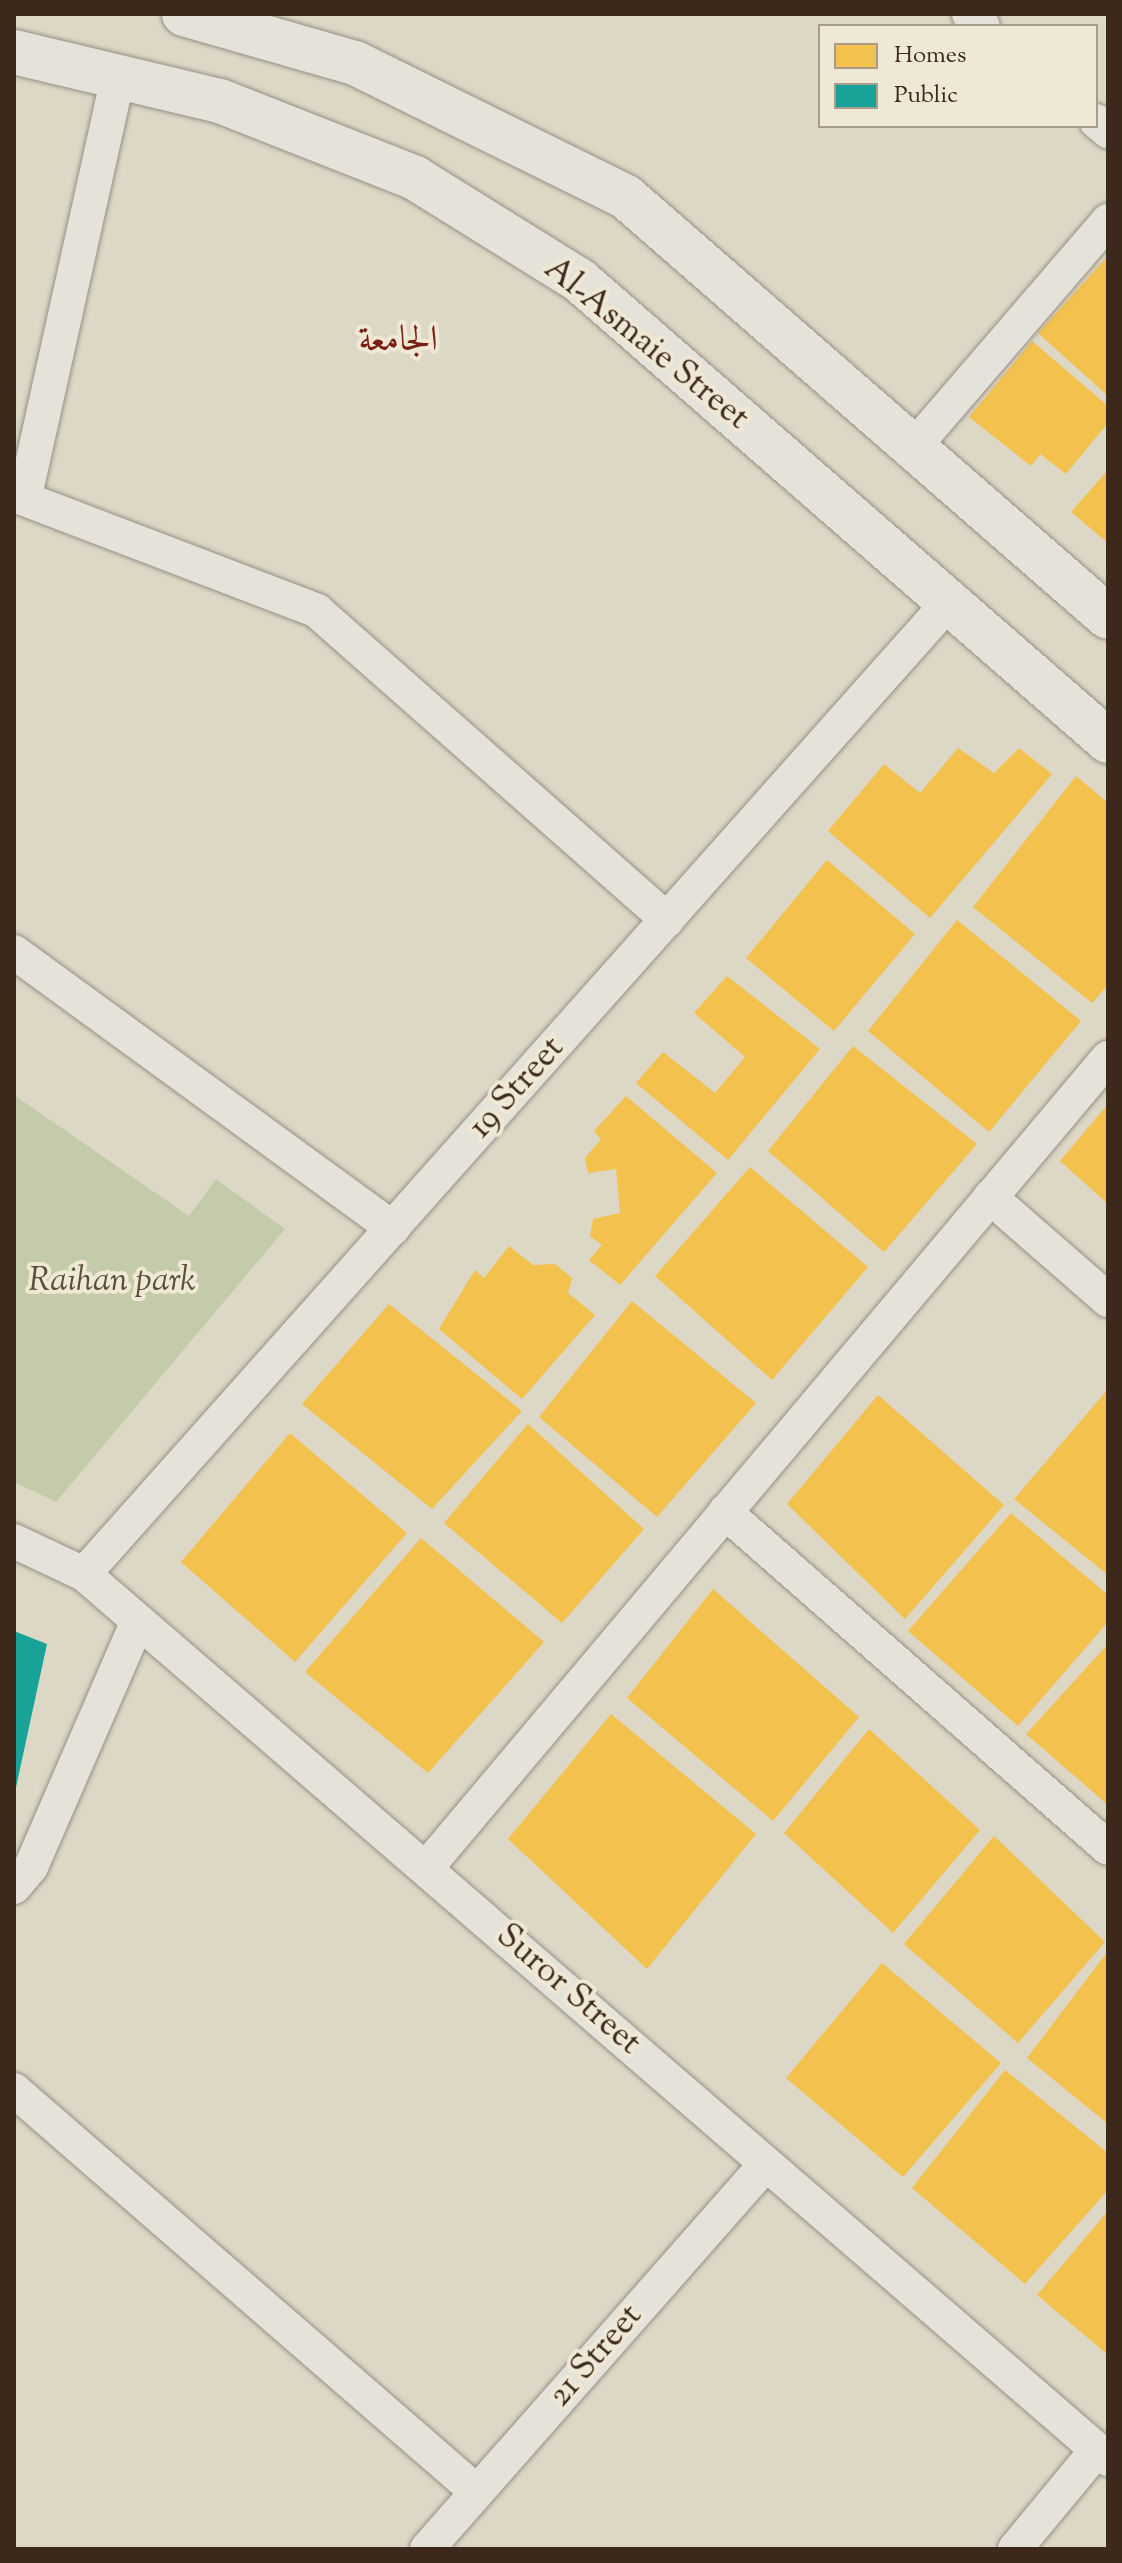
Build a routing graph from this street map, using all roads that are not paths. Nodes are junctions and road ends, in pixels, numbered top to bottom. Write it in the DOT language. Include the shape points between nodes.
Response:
graph roads {
  1 [pos="184,14"];
  2 [pos="14,52"];
  3 [pos="118,76"];
  4 [pos="1108,221"];
  5 [pos="912,449"];
  6 [pos="20,496"];
  7 [pos="949,602"];
  8 [pos="1108,617"];
  9 [pos="1108,741"];
  10 [pos="667,920"];
  11 [pos="14,952"];
  12 [pos="1108,1058"];
  13 [pos="990,1197"];
  14 [pos="393,1228"];
  15 [pos="1108,1300"];
  16 [pos="725,1512"];
  17 [pos="14,1541"];
  18 [pos="84,1574"];
  19 [pos="138,1621"];
  20 [pos="1108,1848"];
  21 [pos="428,1866"];
  22 [pos="14,1887"];
  23 [pos="14,2090"];
  24 [pos="766,2164"];
  25 [pos="1103,2454"];
  26 [pos="477,2492"];
  27 [pos="427,2549"];
  28 [pos="1015,2549"];
  1 -- 5 [label="street" via="355,63 626,197"];
  2 -- 3 [label="street, Al-Asmaie Street"];
  3 -- 6 [label="street"];
  3 -- 7 [label="street, Al-Asmaie Street" via="220,101 415,178 579,280"];
  4 -- 5 [label="street"];
  5 -- 8 [label="street"];
  6 -- 10 [label="street" via="317,611"];
  7 -- 9 [label="street, Al-Asmaie Street"];
  7 -- 10 [label="street, 19 Street"];
  10 -- 14 [label="street, 19 Street"];
  11 -- 14 [label="street"];
  12 -- 13 [label="street"];
  13 -- 15 [label="street"];
  13 -- 16 [label="street"];
  14 -- 18 [label="street, 19 Street"];
  16 -- 20 [label="street"];
  16 -- 21 [label="street"];
  17 -- 18 [label="street, Suror Street"];
  18 -- 19 [label="street, Suror Street"];
  19 -- 21 [label="street, Suror Street"];
  19 -- 22 [label="street" via="31,1867"];
  21 -- 24 [label="street, Suror Street"];
  23 -- 26 [label="street"];
  24 -- 25 [label="street, Suror Street"];
  24 -- 26 [label="street, 21 Street"];
  25 -- 28 [label="street"];
  26 -- 27 [label="street, 21 Street"];
}
